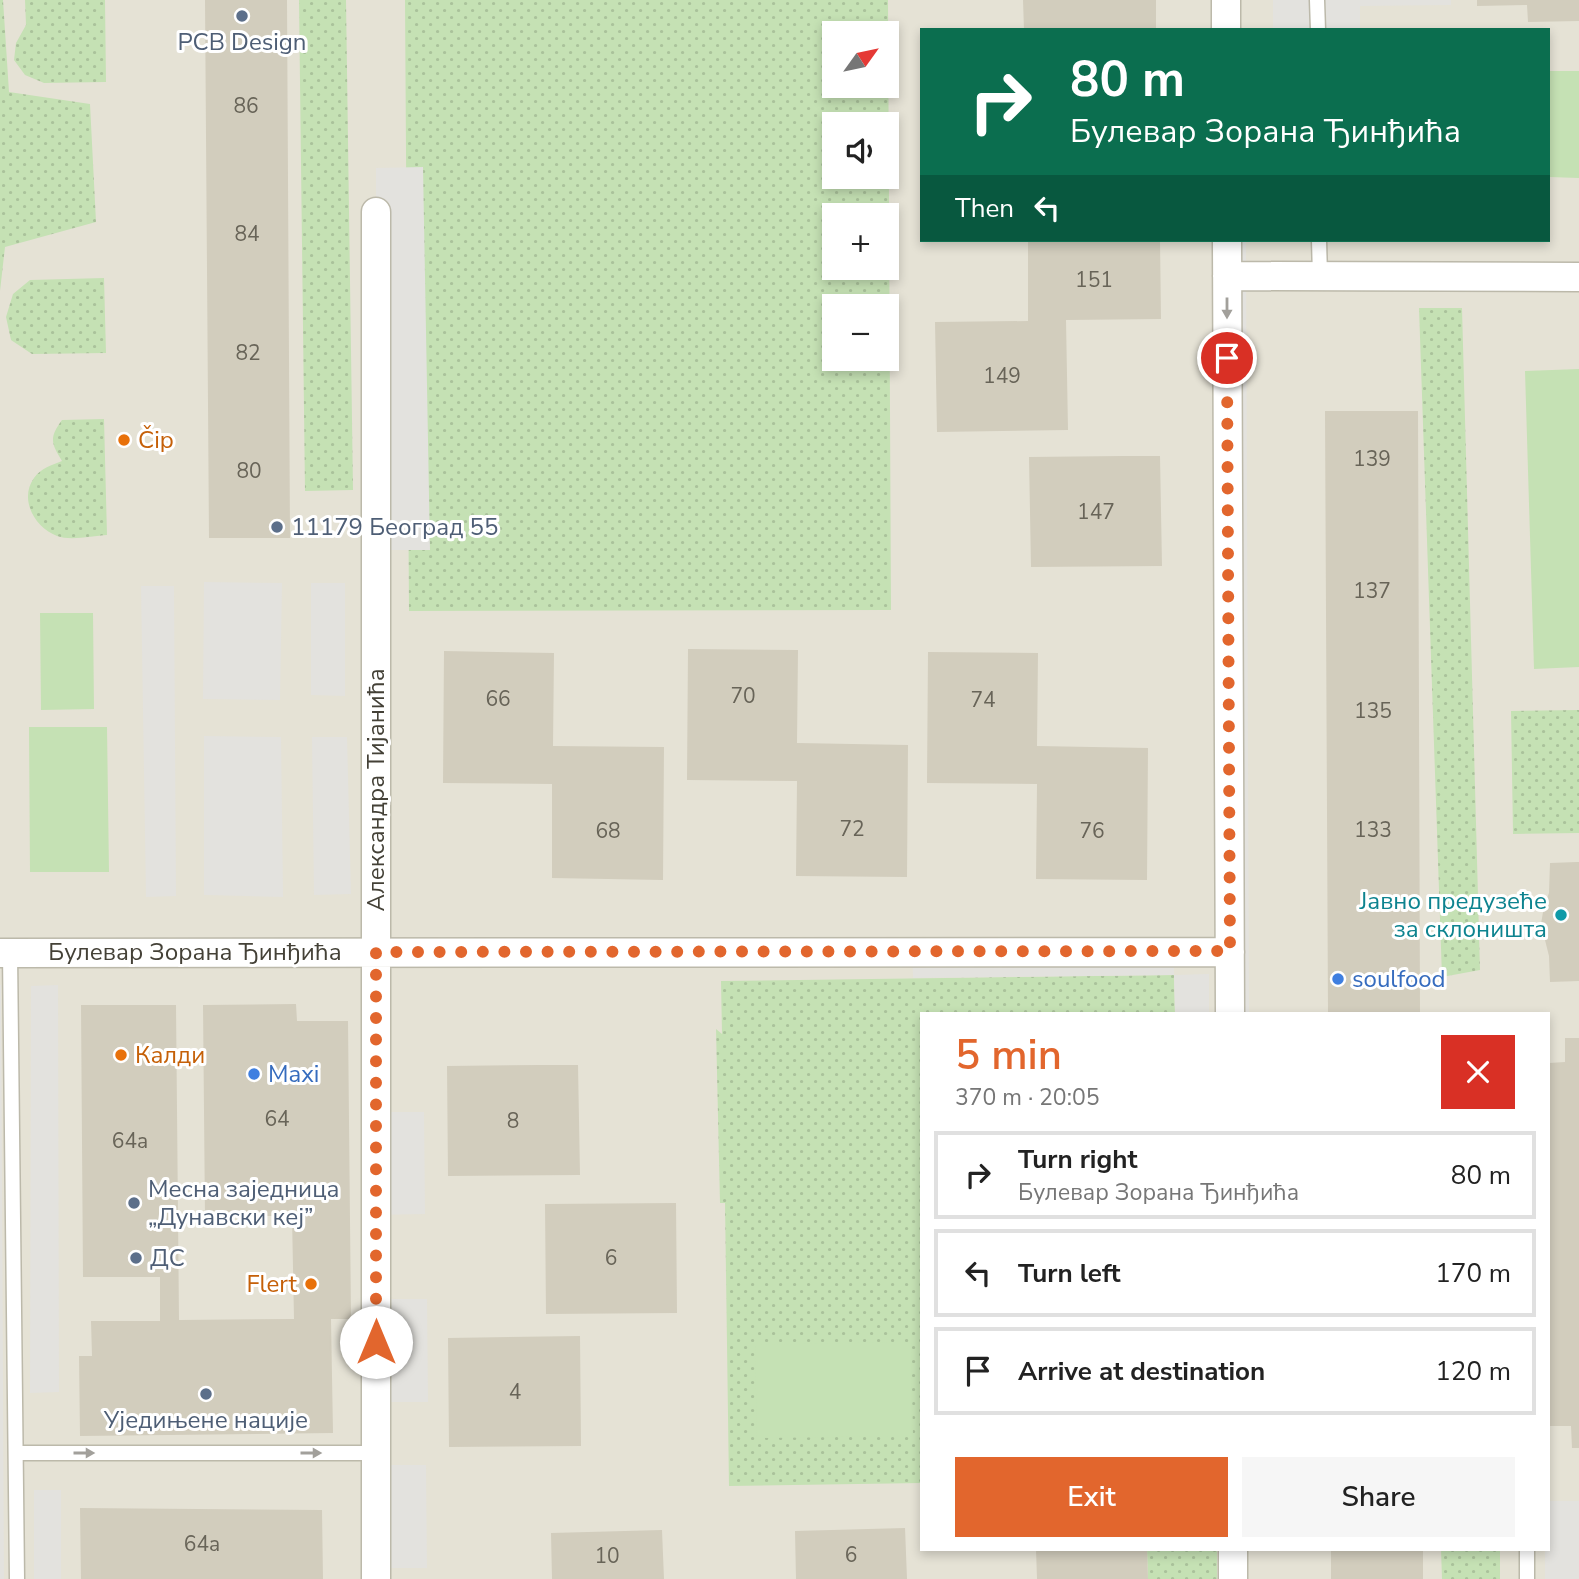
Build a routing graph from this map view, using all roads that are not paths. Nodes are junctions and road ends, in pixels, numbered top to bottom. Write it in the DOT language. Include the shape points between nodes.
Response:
graph roads {
  1 [pos="1226,0"];
  2 [pos="1317,0"];
  3 [pos="1226,28"];
  4 [pos="1318,28"];
  5 [pos="376,212"];
  6 [pos="1227,242"];
  7 [pos="1320,242"];
  8 [pos="1227,276"];
  9 [pos="1320,276"];
  10 [pos="1579,277"];
  11 [pos="1230,951"];
  12 [pos="376,952"];
  13 [pos="5,953"];
  14 [pos="1230,1012"];
  15 [pos="16,1453"];
  16 [pos="376,1453"];
  17 [pos="0,1523"];
  18 [pos="16,1523"];
  19 [pos="1233,1551"];
  20 [pos="1527,1551"];
  21 [pos="17,1579"];
  22 [pos="376,1579"];
  23 [pos="1233,1579"];
  24 [pos="1527,1579"];
  1 -- 3 [label="street"];
  2 -- 4 [label="lane"];
  5 -- 12 [label="street, Александра Тијанића"];
  6 -- 8 [label="street"];
  7 -- 9 [label="lane"];
  8 -- 9 [label="street"];
  8 -- 11 [label="street, one-way"];
  9 -- 10 [label="street"];
  11 -- 12 [label="street, Булевар Зорана Ђинђића"];
  11 -- 14 [label="street"];
  12 -- 13 [label="street, Булевар Зорана Ђинђића"];
  12 -- 16 [label="street, Александра Тијанића"];
  13 -- 15 [label="lane"];
  15 -- 16 [label="lane, one-way"];
  15 -- 18 [label="lane"];
  16 -- 22 [label="street, Александра Тијанића"];
  17 -- 18 [label="lane"];
  18 -- 21 [label="lane"];
  19 -- 23 [label="street"];
  20 -- 24 [label="lane"];
}
